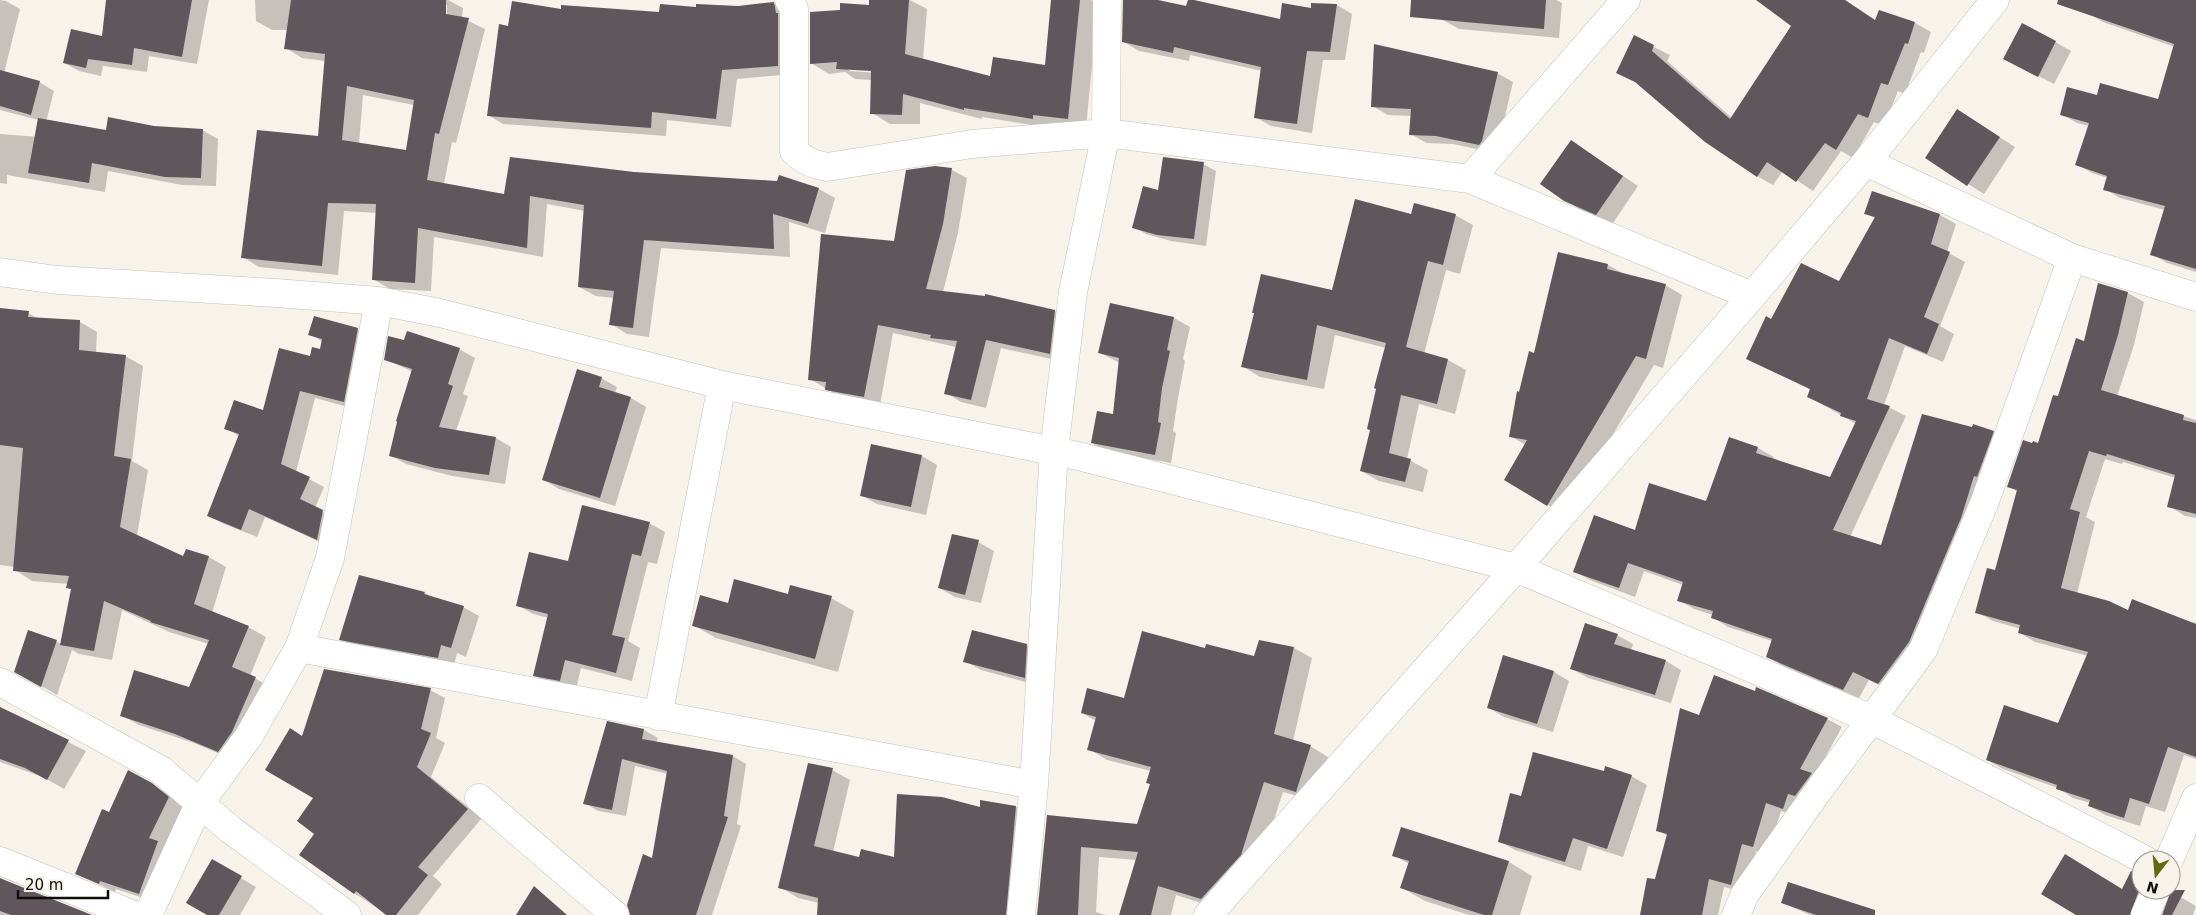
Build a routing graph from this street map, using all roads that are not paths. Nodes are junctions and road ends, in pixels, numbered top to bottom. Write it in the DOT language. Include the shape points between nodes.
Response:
graph roads {
  1 [pos="789,0"];
  2 [pos="1107,0"];
  3 [pos="1626,0"];
  4 [pos="1995,0"];
  5 [pos="1106,133"];
  6 [pos="1866,162"];
  7 [pos="1470,179"];
  8 [pos="2072,258"];
  9 [pos="0,272"];
  10 [pos="1752,296"];
  11 [pos="2196,297"];
  12 [pos="380,301"];
  13 [pos="722,385"];
  14 [pos="1054,451"];
  15 [pos="1516,568"];
  16 [pos="299,648"];
  17 [pos="0,682"];
  18 [pos="658,716"];
  19 [pos="1871,719"];
  20 [pos="1034,785"];
  21 [pos="479,798"];
  22 [pos="2196,798"];
  23 [pos="199,804"];
  24 [pos="2173,850"];
  25 [pos="2131,853"];
  26 [pos="0,862"];
  27 [pos="2152,900"];
  28 [pos="134,915"];
  29 [pos="148,915"];
  30 [pos="346,915"];
  31 [pos="615,915"];
  32 [pos="1021,915"];
  33 [pos="1208,915"];
  34 [pos="1736,915"];
  35 [pos="2145,915"];
  1 -- 5 [label="street" via="794,9 794,151 802,160 827,167 972,144"];
  2 -- 5 [label="street"];
  3 -- 7 [label="street"];
  4 -- 6 [label="street"];
  5 -- 7 [label="street"];
  5 -- 14 [label="street" via="1073,292"];
  6 -- 8 [label="street"];
  6 -- 10 [label="street"];
  7 -- 10 [label="street"];
  8 -- 11 [label="street"];
  8 -- 19 [label="street" via="1984,501 1923,650"];
  9 -- 12 [label="street" via="56,280"];
  10 -- 15 [label="street"];
  12 -- 13 [label="street" via="440,312"];
  12 -- 16 [label="street" via="330,558"];
  13 -- 14 [label="street"];
  13 -- 18 [label="street"];
  14 -- 15 [label="street"];
  14 -- 20 [label="street"];
  15 -- 19 [label="street"];
  15 -- 33 [label="street"];
  16 -- 18 [label="street"];
  16 -- 23 [label="street" via="249,736"];
  17 -- 23 [label="street" via="161,770"];
  18 -- 20 [label="street"];
  19 -- 25 [label="street"];
  19 -- 34 [label="street" via="1746,894"];
  20 -- 32 [label="street"];
  21 -- 31 [label="street"];
  22 -- 24 [label="street"];
  23 -- 29 [label="street"];
  23 -- 30 [label="street"];
  26 -- 28 [label="street"];
  27 -- 35 [label="street"];
}
